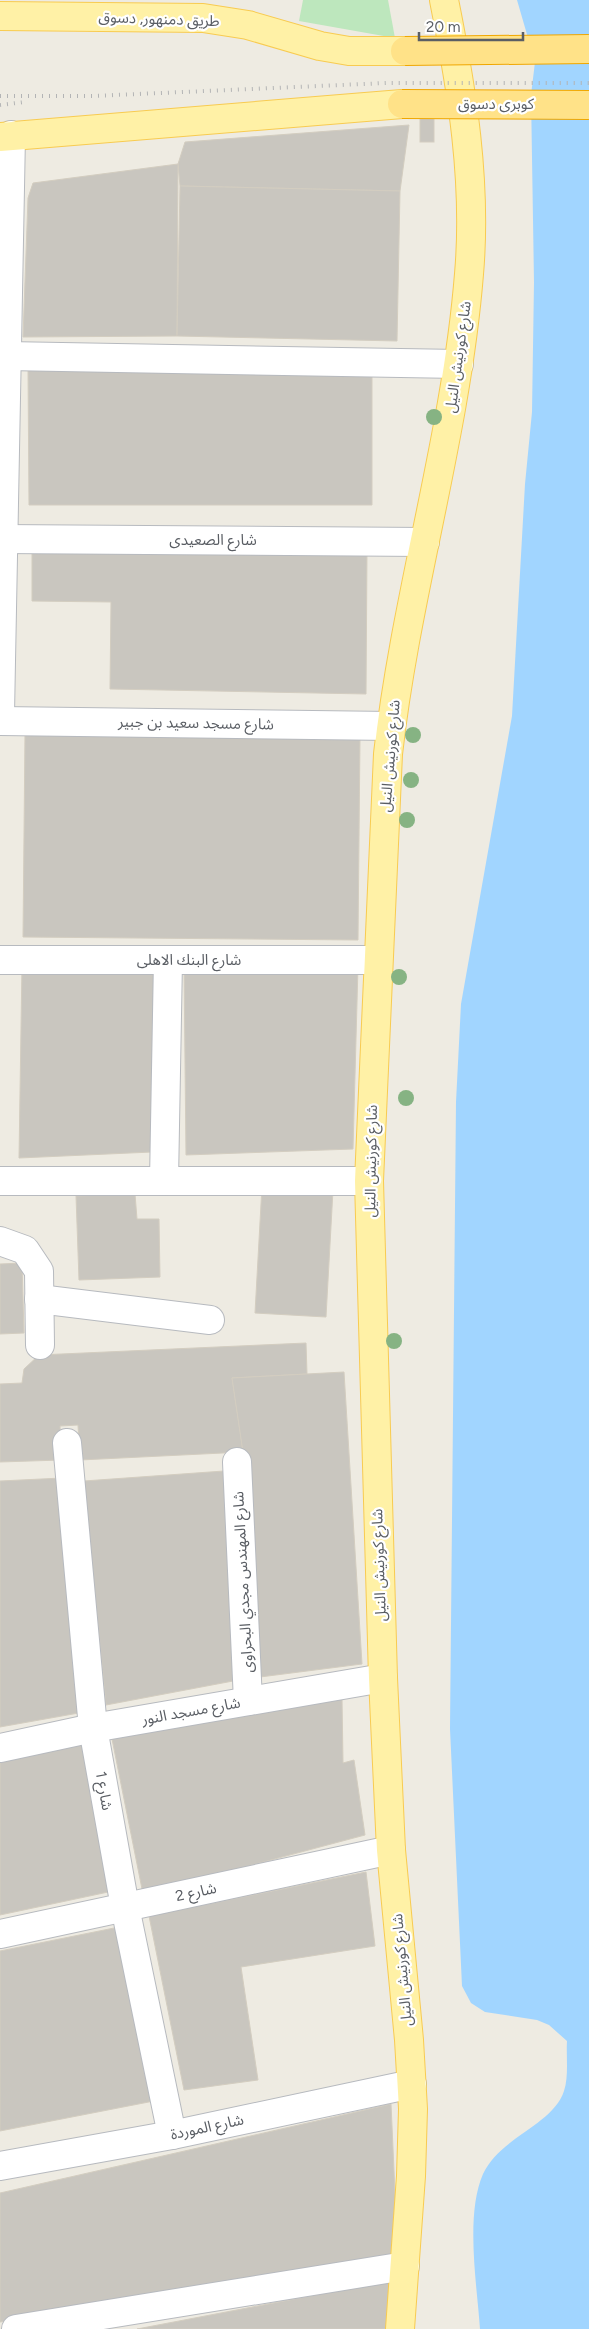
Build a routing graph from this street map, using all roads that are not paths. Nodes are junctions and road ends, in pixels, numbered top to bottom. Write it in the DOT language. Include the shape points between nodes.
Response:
graph roads {
  1 [pos="444,0"];
  2 [pos="0,16"];
  3 [pos="589,48"];
  4 [pos="405,51"];
  5 [pos="402,104"];
  6 [pos="589,105"];
  7 [pos="5,136"];
  8 [pos="6,356"];
  9 [pos="460,364"];
  10 [pos="2,539"];
  11 [pos="425,542"];
  12 [pos="0,714"];
  13 [pos="0,721"];
  14 [pos="391,726"];
  15 [pos="0,960"];
  16 [pos="168,960"];
  17 [pos="378,960"];
  18 [pos="0,1181"];
  19 [pos="164,1181"];
  20 [pos="368,1181"];
  21 [pos="0,1241"];
  22 [pos="39,1299"];
  23 [pos="210,1320"];
  24 [pos="40,1345"];
  25 [pos="67,1443"];
  26 [pos="237,1462"];
  27 [pos="383,1678"];
  28 [pos="248,1701"];
  29 [pos="94,1728"];
  30 [pos="0,1748"];
  31 [pos="391,1850"];
  32 [pos="125,1907"];
  33 [pos="0,1934"];
  34 [pos="412,2084"];
  35 [pos="172,2135"];
  36 [pos="0,2166"];
  37 [pos="405,2266"];
  38 [pos="16,2329"];
  39 [pos="400,2329"];
  1 -- 9 [label="main road, شارع كورنيش النيل" via="461,88 470,180 469,272"];
  2 -- 4 [label="main road, طريق دمنهور, دسوق" via="203,18 349,51"];
  3 -- 4 [label="highway, bridge"];
  5 -- 6 [label="highway, كوبرى دسوق, bridge"];
  5 -- 7 [label="main road"];
  7 -- 8 [label="street"];
  8 -- 9 [label="street"];
  8 -- 10 [label="street"];
  9 -- 11 [label="main road, شارع كورنيش النيل"];
  10 -- 11 [label="street, شارع الصعيدى"];
  10 -- 12 [label="street"];
  11 -- 14 [label="main road, شارع كورنيش النيل"];
  13 -- 14 [label="street, شارع مسجد سعيد بن جبير"];
  14 -- 17 [label="main road, شارع كورنيش النيل"];
  15 -- 16 [label="street, شارع البنك الاهلى"];
  16 -- 17 [label="street, شارع البنك الاهلى"];
  16 -- 19 [label="street"];
  17 -- 20 [label="main road, شارع كورنيش النيل"];
  18 -- 19 [label="street"];
  19 -- 20 [label="street"];
  20 -- 27 [label="main road, شارع كورنيش النيل"];
  21 -- 22 [label="street" via="25,1250 30,1257 39,1271"];
  22 -- 23 [label="street"];
  22 -- 24 [label="street"];
  25 -- 29 [label="street, شارع 1"];
  26 -- 28 [label="street, شارع المهندس مجدي البحراوى"];
  27 -- 28 [label="street, شارع مسجد النور"];
  27 -- 31 [label="main road, شارع كورنيش النيل"];
  28 -- 29 [label="street, شارع مسجد النور"];
  29 -- 30 [label="street, شارع مسجد النور"];
  29 -- 32 [label="street, شارع 1"];
  31 -- 32 [label="street, شارع 2"];
  31 -- 34 [label="main road, شارع كورنيش النيل"];
  32 -- 33 [label="street, شارع 2"];
  32 -- 35 [label="street, شارع 1"];
  34 -- 35 [label="street, شارع الموردة"];
  34 -- 37 [label="main road, شارع كورنيش النيل" via="413,2142"];
  35 -- 36 [label="street, شارع الموردة"];
  37 -- 38 [label="street"];
  37 -- 39 [label="main road, شارع كورنيش النيل"];
}
